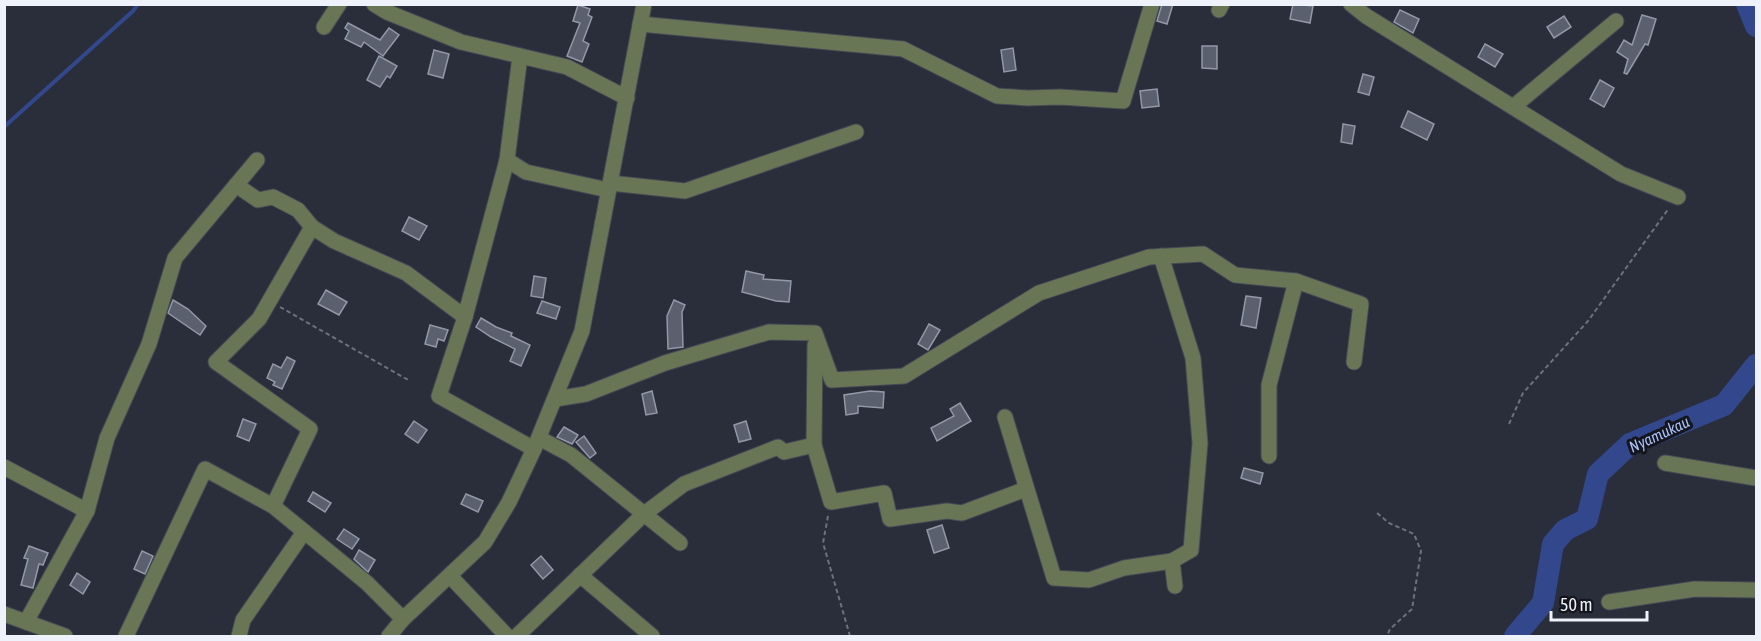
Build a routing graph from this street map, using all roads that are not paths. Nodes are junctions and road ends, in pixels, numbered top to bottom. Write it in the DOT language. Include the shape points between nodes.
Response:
graph roads {
  1 [pos="339,4"];
  2 [pos="374,4"];
  3 [pos="644,4"];
  4 [pos="1152,4"];
  5 [pos="1351,4"];
  6 [pos="1371,10"];
  7 [pos="1616,21"];
  8 [pos="640,24"];
  9 [pos="324,27"];
  10 [pos="520,56"];
  11 [pos="627,98"];
  12 [pos="1514,107"];
  13 [pos="856,132"];
  14 [pos="257,160"];
  15 [pos="507,160"];
  16 [pos="236,185"];
  17 [pos="609,186"];
  18 [pos="1678,197"];
  19 [pos="312,227"];
  20 [pos="1161,256"];
  21 [pos="1296,281"];
  22 [pos="465,317"];
  23 [pos="815,333"];
  24 [pos="1354,362"];
  25 [pos="555,399"];
  26 [pos="1005,417"];
  27 [pos="536,443"];
  28 [pos="814,445"];
  29 [pos="1269,456"];
  30 [pos="1665,463"];
  31 [pos="4,467"];
  32 [pos="1756,478"];
  33 [pos="1026,489"];
  34 [pos="273,506"];
  35 [pos="87,511"];
  36 [pos="644,514"];
  37 [pos="304,532"];
  38 [pos="680,543"];
  39 [pos="1172,561"];
  40 [pos="580,575"];
  41 [pos="450,576"];
  42 [pos="1174,586"];
  43 [pos="1756,590"];
  44 [pos="1609,602"];
  45 [pos="4,614"];
  46 [pos="404,619"];
  47 [pos="26,622"];
  48 [pos="65,636"];
  49 [pos="126,636"];
  50 [pos="239,636"];
  51 [pos="389,636"];
  52 [pos="507,636"];
  53 [pos="517,636"];
  54 [pos="652,636"];
  1 -- 9 [label="street"];
  2 -- 10 [label="street" via="461,42"];
  3 -- 8 [label="street"];
  4 -- 8 [label="street" via="1122,101 997,96 903,49"];
  5 -- 6 [label="street"];
  6 -- 12 [label="street"];
  7 -- 12 [label="street"];
  8 -- 11 [label="street"];
  10 -- 11 [label="street" via="567,67"];
  10 -- 15 [label="street"];
  11 -- 17 [label="street"];
  12 -- 18 [label="street" via="1621,174"];
  13 -- 17 [label="street" via="685,191"];
  14 -- 16 [label="street"];
  15 -- 17 [label="street" via="526,172"];
  15 -- 22 [label="street"];
  16 -- 19 [label="street" via="258,200 273,197 298,210"];
  16 -- 35 [label="street" via="175,258 149,344 107,438"];
  17 -- 25 [label="street" via="582,331"];
  19 -- 22 [label="street" via="406,273"];
  19 -- 34 [label="street" via="259,319 216,362 310,429"];
  20 -- 21 [label="street" via="1203,254 1235,274"];
  20 -- 23 [label="street" via="1039,293 904,376 832,380"];
  20 -- 39 [label="street" via="1193,358 1200,443 1191,550"];
  21 -- 24 [label="street" via="1361,303"];
  21 -- 29 [label="street" via="1269,385"];
  22 -- 27 [label="street" via="439,396"];
  23 -- 25 [label="street" via="769,332 665,363 586,394"];
  23 -- 28 [label="street"];
  25 -- 27 [label="street"];
  26 -- 33 [label="street"];
  27 -- 36 [label="street" via="571,455"];
  27 -- 41 [label="street" via="509,502 485,542"];
  28 -- 33 [label="street" via="831,502 884,493 890,519 947,511 962,513"];
  28 -- 36 [label="street" via="784,452 778,447 684,484"];
  30 -- 32 [label="street"];
  31 -- 35 [label="street"];
  33 -- 39 [label="street" via="1053,578 1089,579 1124,568"];
  34 -- 37 [label="street"];
  34 -- 49 [label="street" via="205,469"];
  35 -- 47 [label="street"];
  36 -- 38 [label="street"];
  36 -- 40 [label="street"];
  37 -- 46 [label="street"];
  37 -- 50 [label="street" via="243,620"];
  39 -- 42 [label="street"];
  40 -- 53 [label="street"];
  40 -- 54 [label="street"];
  41 -- 46 [label="street"];
  41 -- 52 [label="street"];
  43 -- 44 [label="street" via="1695,589"];
  45 -- 47 [label="street"];
  46 -- 51 [label="street"];
  47 -- 48 [label="street"];
}
